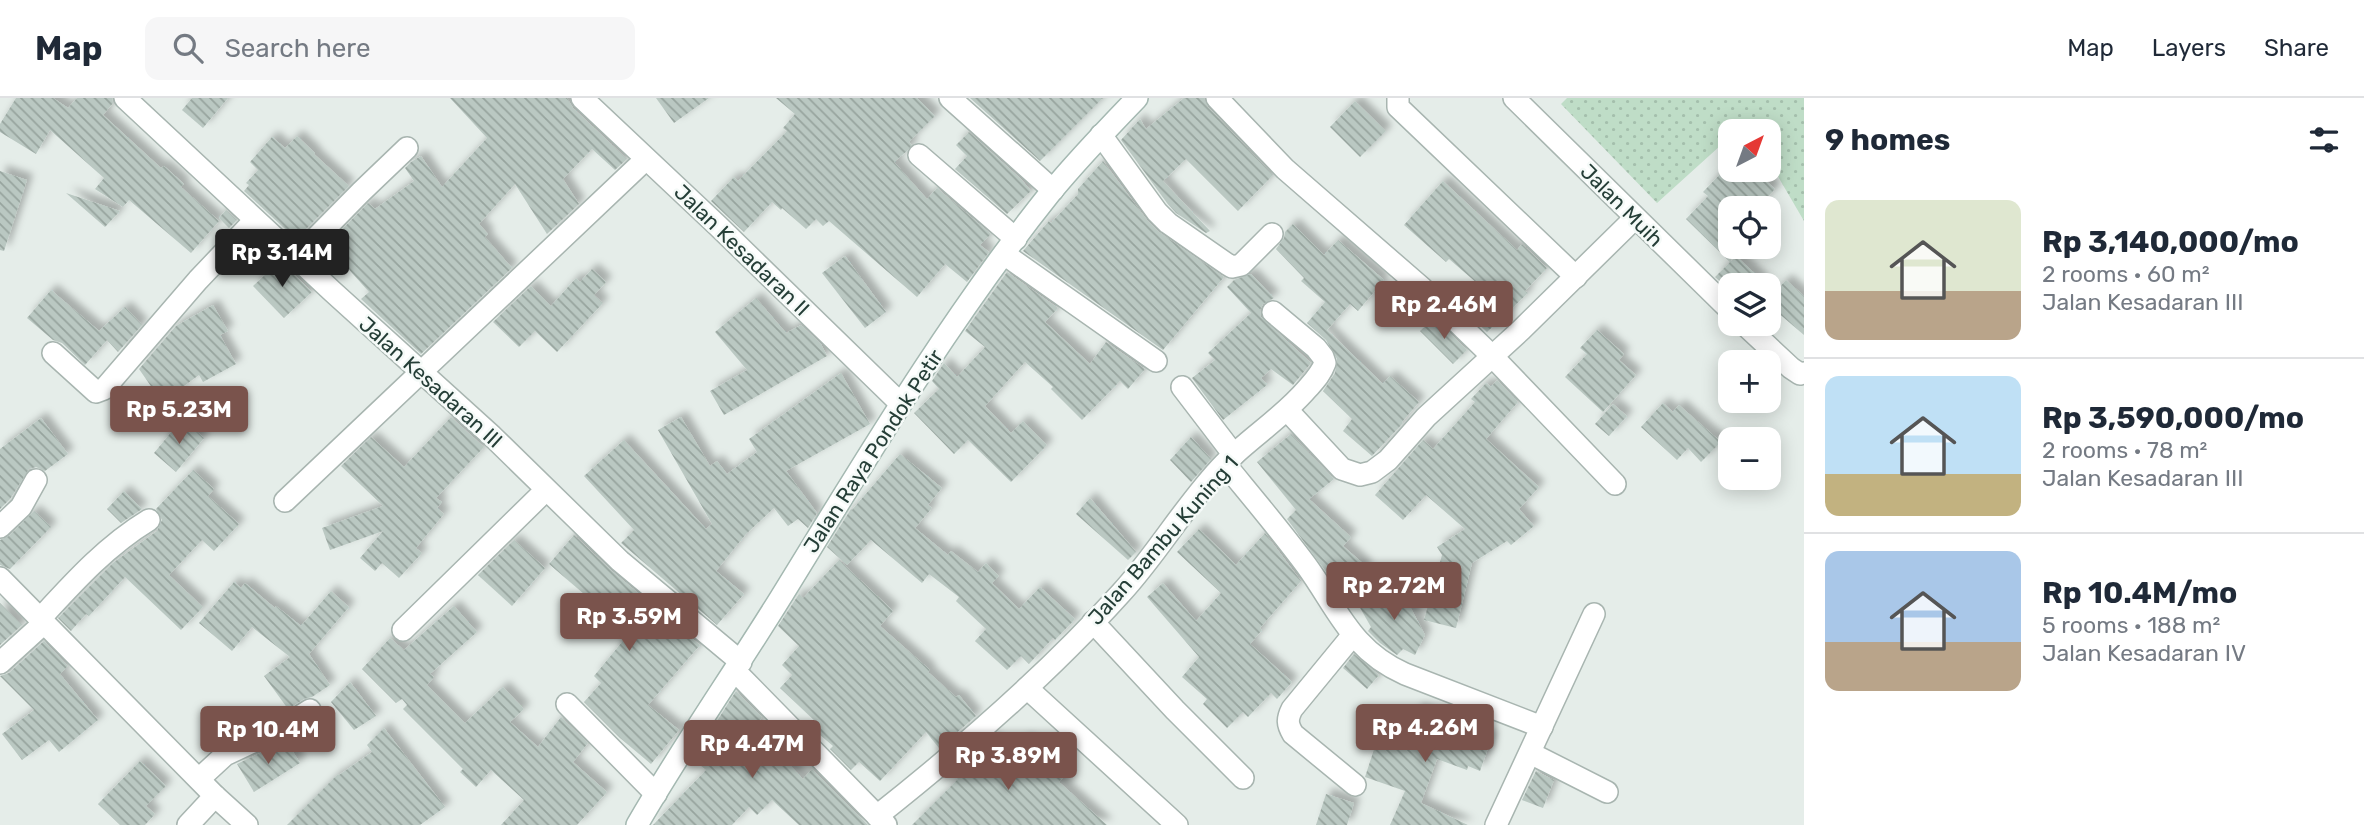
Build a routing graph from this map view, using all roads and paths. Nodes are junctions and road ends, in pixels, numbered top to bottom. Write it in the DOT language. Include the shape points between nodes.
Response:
graph roads {
  1 [pos="125,98"];
  2 [pos="582,98"];
  3 [pos="950,98"];
  4 [pos="1137,98"];
  5 [pos="1217,98"];
  6 [pos="1398,98"];
  7 [pos="1514,98"];
  8 [pos="1101,135"];
  9 [pos="407,148"];
  10 [pos="919,155"];
  11 [pos="646,159"];
  12 [pos="1053,190"];
  13 [pos="1635,218"];
  14 [pos="255,220"];
  15 [pos="1272,234"];
  16 [pos="1010,246"];
  17 [pos="296,258"];
  18 [pos="1576,276"];
  19 [pos="1718,298"];
  20 [pos="1273,312"];
  21 [pos="1757,336"];
  22 [pos="53,353"];
  23 [pos="1492,356"];
  24 [pos="1156,361"];
  25 [pos="422,373"];
  26 [pos="1804,373"];
  27 [pos="1182,387"];
  28 [pos="900,403"];
  29 [pos="1288,411"];
  30 [pos="1230,460"];
  31 [pos="36,480"];
  32 [pos="1615,484"];
  33 [pos="546,489"];
  34 [pos="285,501"];
  35 [pos="149,520"];
  36 [pos="0,527"];
  37 [pos="0,578"];
  38 [pos="1594,614"];
  39 [pos="42,621"];
  40 [pos="1093,622"];
  41 [pos="403,630"];
  42 [pos="1352,636"];
  43 [pos="0,663"];
  44 [pos="738,667"];
  45 [pos="1027,688"];
  46 [pos="567,704"];
  47 [pos="310,710"];
  48 [pos="1542,727"];
  49 [pos="1530,753"];
  50 [pos="1243,778"];
  51 [pos="199,779"];
  52 [pos="1355,785"];
  53 [pos="1607,792"];
  54 [pos="656,793"];
  55 [pos="215,796"];
  56 [pos="881,821"];
  57 [pos="639,824"];
  58 [pos="188,825"];
  59 [pos="247,825"];
  60 [pos="1177,825"];
  61 [pos="1496,825"];
  1 -- 14 [label="street, Jalan Kesadaran III"];
  2 -- 11 [label="street, Jalan Kesadaran II"];
  3 -- 12 [label="street"];
  4 -- 8 [label="street, Jalan Raya Pondok Petir"];
  5 -- 23 [label="street" via="1285,169 1422,288"];
  6 -- 18 [label="street" via="1398,107"];
  7 -- 13 [label="street, Jalan Muih"];
  8 -- 12 [label="street, Jalan Raya Pondok Petir"];
  8 -- 15 [label="street" via="1157,212 1232,267 1241,265"];
  9 -- 17 [label="street"];
  10 -- 16 [label="street"];
  11 -- 25 [label="street"];
  11 -- 28 [label="street, Jalan Kesadaran II"];
  12 -- 16 [label="street, Jalan Raya Pondok Petir"];
  13 -- 18 [label="street"];
  13 -- 19 [label="street, Jalan Muih"];
  14 -- 17 [label="street, Jalan Kesadaran III"];
  14 -- 22 [label="street" via="104,389 96,392"];
  16 -- 24 [label="street"];
  16 -- 28 [label="street, Jalan Raya Pondok Petir"];
  17 -- 25 [label="street, Jalan Kesadaran III"];
  18 -- 23 [label="street"];
  20 -- 29 [label="street, Jalan Bambu Kuning 1" via="1316,348 1325,363"];
  21 -- 26 [label="street" via="1791,368"];
  23 -- 29 [label="street" via="1372,472 1360,475 1342,468"];
  23 -- 32 [label="street"];
  25 -- 33 [label="street, Jalan Kesadaran III"];
  25 -- 34 [label="street"];
  27 -- 30 [label="street"];
  28 -- 44 [label="street, Jalan Raya Pondok Petir"];
  29 -- 30 [label="street, Jalan Bambu Kuning 1"];
  30 -- 40 [label="street, Jalan Bambu Kuning 1" via="1142,570"];
  30 -- 42 [label="street"];
  31 -- 36 [label="street" via="21,507"];
  33 -- 41 [label="street"];
  33 -- 44 [label="street, Jalan Kesadaran III"];
  35 -- 39 [label="street" via="86,569"];
  37 -- 39 [label="street"];
  38 -- 48 [label="street"];
  39 -- 43 [label="street"];
  39 -- 51 [label="street"];
  40 -- 45 [label="street, Jalan Bambu Kuning 1"];
  40 -- 50 [label="street"];
  42 -- 48 [label="street" via="1390,667"];
  42 -- 52 [label="street" via="1292,709 1288,726"];
  44 -- 54 [label="street, Jalan Raya Pondok Petir"];
  44 -- 56 [label="street, Jalan Kesadaran III"];
  45 -- 56 [label="street, Jalan Bambu Kuning 1"];
  45 -- 60 [label="street"];
  46 -- 54 [label="street"];
  47 -- 51 [label="street" via="225,755"];
  48 -- 49 [label="street"];
  49 -- 53 [label="street"];
  49 -- 61 [label="street"];
  51 -- 55 [label="street"];
  54 -- 57 [label="street, Jalan Raya Pondok Petir"];
  55 -- 58 [label="street"];
  55 -- 59 [label="street"];
}
